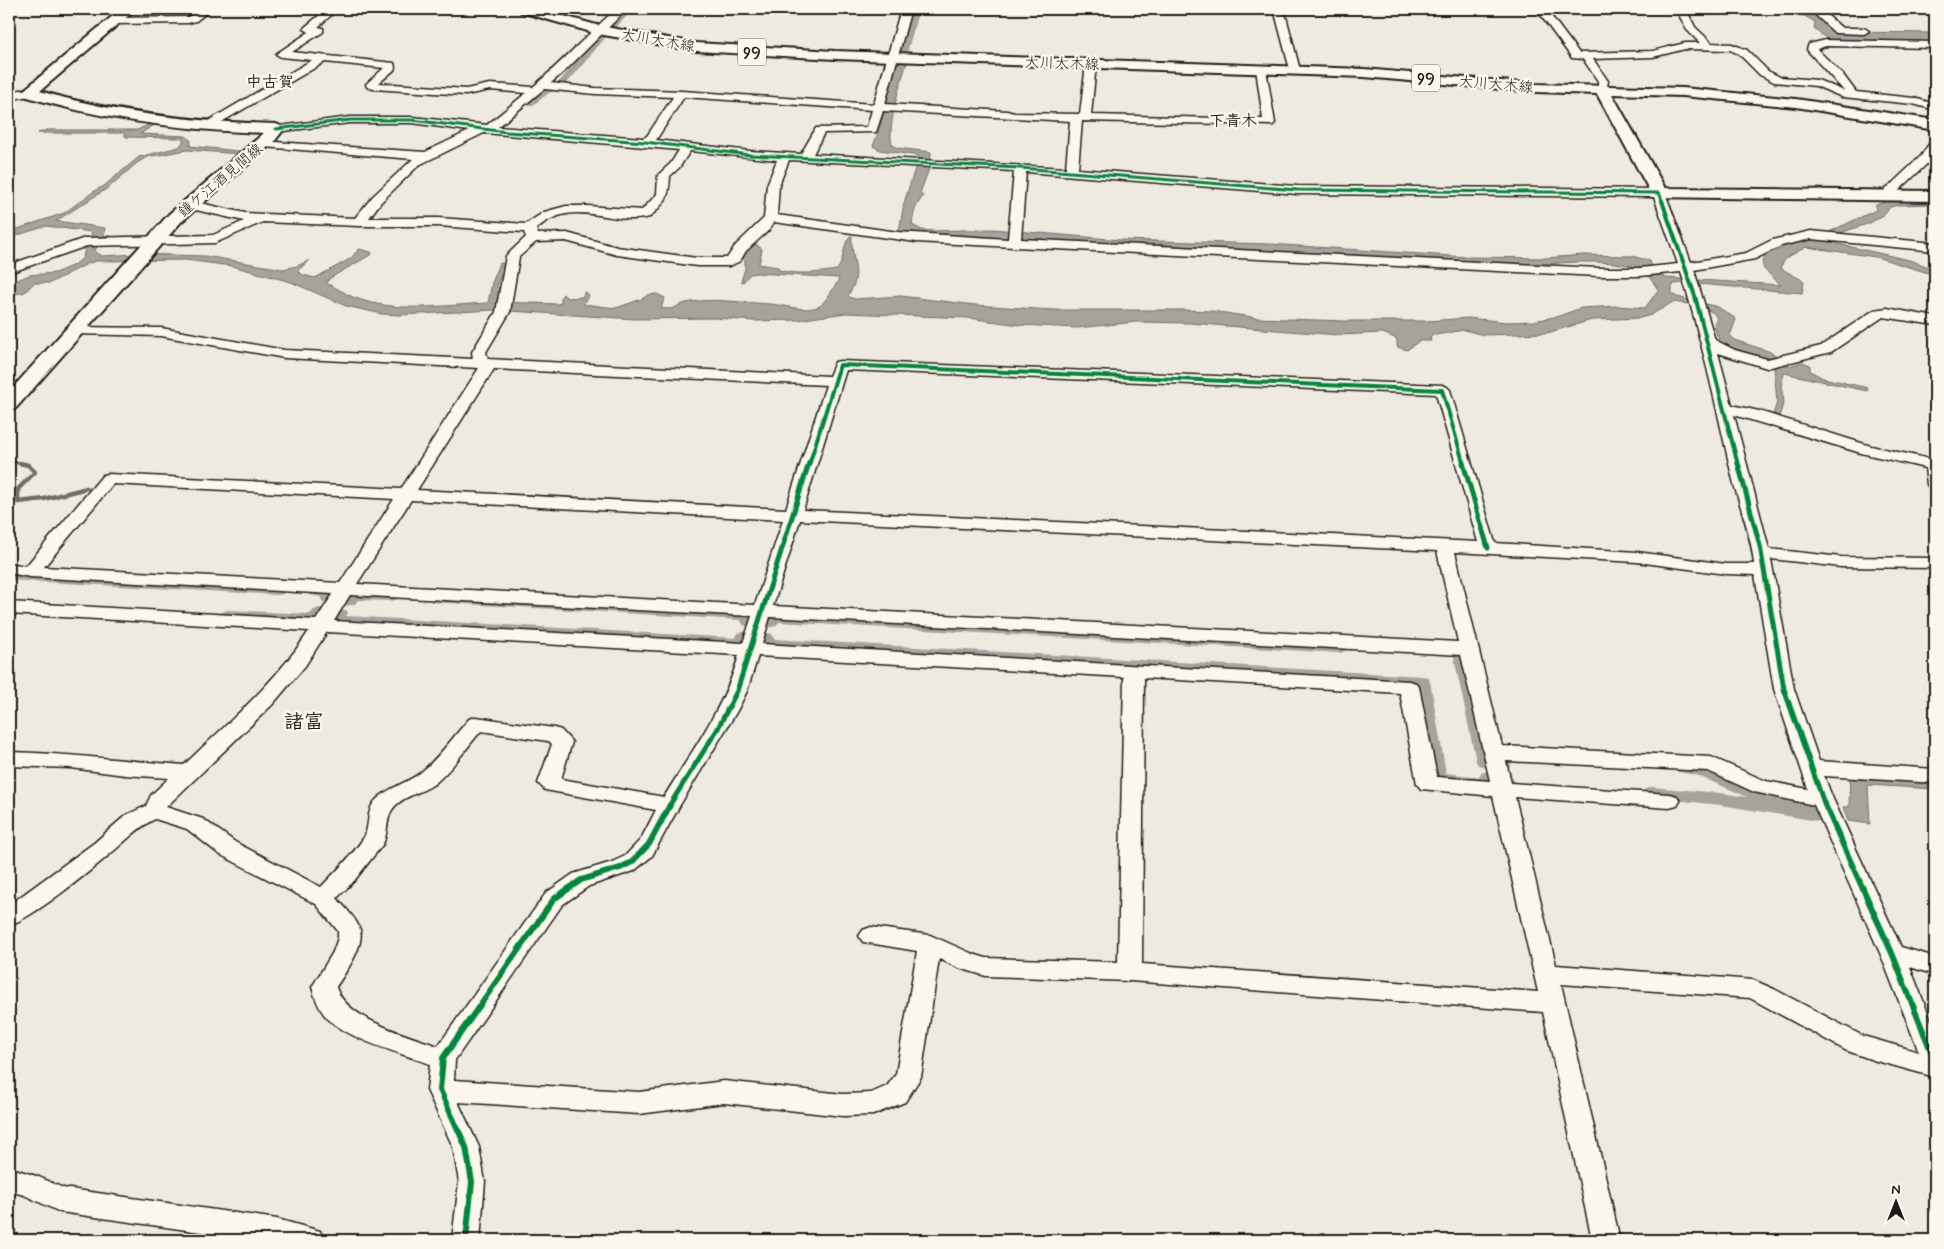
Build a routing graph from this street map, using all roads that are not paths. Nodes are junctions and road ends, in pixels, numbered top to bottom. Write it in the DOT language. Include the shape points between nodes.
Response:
graph roads {
  1 [pos="129,9"];
  2 [pos="207,9"];
  3 [pos="333,9"];
  4 [pos="526,9"];
  5 [pos="622,9"];
  6 [pos="906,9"];
  7 [pos="1279,9"];
  8 [pos="1541,9"];
  9 [pos="1681,9"];
  10 [pos="1814,9"];
  11 [pos="1931,9"];
  12 [pos="1935,12"];
  13 [pos="115,21"];
  14 [pos="605,31"];
  15 [pos="1874,31"];
  16 [pos="1935,45"];
  17 [pos="1709,46"];
  18 [pos="891,56"];
  19 [pos="1586,56"];
  20 [pos="322,59"];
  21 [pos="1091,64"];
  22 [pos="1261,69"];
  23 [pos="1294,70"];
  24 [pos="9,88"];
  25 [pos="548,88"];
  26 [pos="1602,90"];
  27 [pos="681,94"];
  28 [pos="19,95"];
  29 [pos="1853,95"];
  30 [pos="1935,107"];
  31 [pos="878,109"];
  32 [pos="1081,118"];
  33 [pos="207,126"];
  34 [pos="1935,126"];
  35 [pos="486,128"];
  36 [pos="276,129"];
  37 [pos="645,142"];
  38 [pos="264,143"];
  39 [pos="1935,145"];
  40 [pos="686,147"];
  41 [pos="425,156"];
  42 [pos="784,158"];
  43 [pos="805,158"];
  44 [pos="1020,168"];
  45 [pos="1072,172"];
  46 [pos="1659,192"];
  47 [pos="1887,195"];
  48 [pos="1935,196"];
  49 [pos="191,205"];
  50 [pos="260,218"];
  51 [pos="770,218"];
  52 [pos="359,222"];
  53 [pos="531,233"];
  54 [pos="1015,239"];
  55 [pos="85,242"];
  56 [pos="1935,247"];
  57 [pos="143,252"];
  58 [pos="9,269"];
  59 [pos="1689,276"];
  60 [pos="1935,321"];
  61 [pos="75,330"];
  62 [pos="1708,342"];
  63 [pos="486,363"];
  64 [pos="834,381"];
  65 [pos="9,404"];
  66 [pos="1724,408"];
  67 [pos="1934,464"];
  68 [pos="1935,484"];
  69 [pos="406,495"];
  70 [pos="794,515"];
  71 [pos="1445,547"];
  72 [pos="1488,548"];
  73 [pos="1762,561"];
  74 [pos="1935,563"];
  75 [pos="9,568"];
  76 [pos="30,572"];
  77 [pos="344,590"];
  78 [pos="9,608"];
  79 [pos="762,616"];
  80 [pos="323,624"];
  81 [pos="753,646"];
  82 [pos="1469,649"];
  83 [pos="1134,673"];
  84 [pos="9,759"];
  85 [pos="1811,768"];
  86 [pos="188,772"];
  87 [pos="1496,774"];
  88 [pos="1935,776"];
  89 [pos="1822,798"];
  90 [pos="1669,801"];
  91 [pos="669,805"];
  92 [pos="154,811"];
  93 [pos="324,898"];
  94 [pos="9,916"];
  95 [pos="871,936"];
  96 [pos="930,944"];
  97 [pos="1892,953"];
  98 [pos="1935,966"];
  99 [pos="1130,972"];
  100 [pos="1546,974"];
  101 [pos="1553,1003"];
  102 [pos="443,1058"];
  103 [pos="1935,1061"];
  104 [pos="1935,1066"];
  105 [pos="440,1090"];
  106 [pos="9,1179"];
  107 [pos="310,1240"];
  108 [pos="466,1240"];
  109 [pos="1606,1240"];
  1 -- 13 [label="main road"];
  2 -- 13 [label="street" via="192,20"];
  3 -- 20 [label="street" via="309,29 319,30 281,54"];
  4 -- 14 [label="main road, 大川大木線 / 99"];
  5 -- 14 [label="street"];
  6 -- 18 [label="street"];
  7 -- 23 [label="street"];
  8 -- 19 [label="street" via="1576,56"];
  9 -- 17 [label="street" via="1691,28"];
  10 -- 15 [label="street" via="1839,31"];
  11 -- 12 [label="street"];
  13 -- 28 [label="main road"];
  14 -- 18 [label="main road, 大川大木線 / 99" via="696,47 750,52"];
  14 -- 25 [label="street" via="563,67"];
  16 -- 29 [label="street" via="1826,43 1813,46 1812,49"];
  17 -- 19 [label="street" via="1679,47 1653,54"];
  17 -- 29 [label="street" via="1738,48 1757,68 1778,80 1818,83 1842,94"];
  18 -- 21 [label="main road, 大川大木線 / 99"];
  18 -- 31 [label="street"];
  19 -- 26 [label="street" via="1603,81"];
  20 -- 25 [label="street" via="390,65 373,86 466,92 490,87"];
  20 -- 33 [label="street"];
  21 -- 22 [label="main road, 大川大木線 / 99"];
  21 -- 32 [label="street"];
  22 -- 23 [label="main road, 大川大木線 / 99"];
  22 -- 32 [label="street" via="1269,123"];
  23 -- 26 [label="main road, 大川大木線 / 99"];
  24 -- 28 [label="street"];
  25 -- 27 [label="street"];
  25 -- 35 [label="street"];
  26 -- 34 [label="main road, 大川大木線 / 99" via="1755,98"];
  26 -- 46 [label="main road"];
  27 -- 31 [label="street"];
  27 -- 37 [label="street"];
  28 -- 33 [label="main road, 鐘ケ江酒見間線" via="88,110"];
  29 -- 30 [label="street" via="1914,101"];
  31 -- 32 [label="street"];
  31 -- 43 [label="street" via="872,130 829,129 818,132"];
  32 -- 45 [label="street"];
  33 -- 36 [label="main road, 鐘ケ江酒見間線"];
  35 -- 36 [label="street" via="386,119"];
  35 -- 37 [label="street"];
  35 -- 41 [label="street"];
  36 -- 38 [label="main road, 鐘ケ江酒見間線"];
  37 -- 40 [label="street"];
  38 -- 41 [label="street"];
  38 -- 49 [label="main road, 鐘ケ江酒見間線"];
  39 -- 47 [label="street" via="1926,158"];
  40 -- 42 [label="street"];
  40 -- 53 [label="street" via="664,175 663,194 645,214 569,209 541,218"];
  41 -- 52 [label="street" via="376,199"];
  42 -- 43 [label="street"];
  42 -- 51 [label="street" via="773,185"];
  43 -- 44 [label="street"];
  44 -- 45 [label="street"];
  44 -- 54 [label="street"];
  45 -- 46 [label="street" via="1334,191"];
  46 -- 47 [label="main road"];
  46 -- 59 [label="street"];
  47 -- 48 [label="main road"];
  49 -- 50 [label="street" via="231,216"];
  49 -- 57 [label="main road, 鐘ケ江酒見間線"];
  50 -- 52 [label="street"];
  50 -- 57 [label="street" via="214,239"];
  51 -- 53 [label="street" via="730,262 720,263 608,249 567,237"];
  51 -- 54 [label="street" via="884,236"];
  52 -- 53 [label="street" via="438,222"];
  53 -- 63 [label="street" via="513,256 503,306 479,352"];
  54 -- 59 [label="street" via="1474,267 1657,270"];
  55 -- 57 [label="street" via="102,241"];
  55 -- 58 [label="street"];
  56 -- 59 [label="street" via="1811,235 1777,243 1750,256"];
  57 -- 61 [label="main road, 鐘ケ江酒見間線"];
  59 -- 62 [label="street"];
  60 -- 62 [label="street" via="1879,313 1826,349 1773,363 1730,353"];
  61 -- 63 [label="street" via="161,332 285,354"];
  61 -- 65 [label="main road, 鐘ケ江酒見間線"];
  62 -- 66 [label="street"];
  63 -- 64 [label="street"];
  63 -- 69 [label="street"];
  64 -- 70 [label="street"];
  64 -- 72 [label="street" via="840,364 1442,390"];
  66 -- 67 [label="street" via="1866,450"];
  66 -- 73 [label="street"];
  67 -- 68 [label="street"];
  69 -- 70 [label="street"];
  69 -- 76 [label="street" via="109,479"];
  69 -- 77 [label="street"];
  70 -- 71 [label="street"];
  70 -- 79 [label="street"];
  71 -- 72 [label="street"];
  71 -- 82 [label="street"];
  72 -- 73 [label="street" via="1637,557 1726,569"];
  73 -- 74 [label="street"];
  73 -- 85 [label="street" via="1784,688"];
  75 -- 76 [label="street"];
  76 -- 77 [label="street"];
  77 -- 79 [label="street"];
  77 -- 80 [label="street"];
  78 -- 80 [label="street"];
  79 -- 81 [label="street"];
  79 -- 82 [label="street"];
  80 -- 81 [label="street"];
  80 -- 86 [label="street" via="298,662 266,699"];
  81 -- 83 [label="street"];
  81 -- 91 [label="street" via="737,695"];
  82 -- 87 [label="street"];
  83 -- 87 [label="street" via="1409,687 1428,784 1449,786"];
  83 -- 99 [label="street"];
  84 -- 86 [label="street"];
  85 -- 88 [label="street"];
  85 -- 89 [label="street"];
  86 -- 92 [label="street" via="159,800"];
  87 -- 89 [label="street" via="1711,764 1761,787"];
  87 -- 90 [label="street"];
  87 -- 100 [label="street"];
  89 -- 97 [label="street"];
  91 -- 93 [label="street" via="552,785 549,783 562,742 554,736 476,724 429,777 400,792 382,808 375,838"];
  91 -- 102 [label="street" via="654,837 637,858 618,869 568,886 554,899"];
  92 -- 93 [label="street" via="195,824 227,848"];
  92 -- 94 [label="street" via="134,820 102,849"];
  93 -- 102 [label="street" via="349,929 350,938 324,987 329,1003 344,1017 363,1027"];
  95 -- 96 [label="street"];
  96 -- 99 [label="street" via="967,962 986,967"];
  96 -- 105 [label="street" via="908,1077 896,1094 873,1104 843,1105 724,1092 639,1103"];
  97 -- 98 [label="street"];
  97 -- 103 [label="street"];
  99 -- 101 [label="street"];
  100 -- 101 [label="street"];
  100 -- 104 [label="street" via="1753,989 1856,1044"];
  101 -- 109 [label="street"];
  102 -- 105 [label="street"];
  105 -- 108 [label="street" via="466,1147 472,1182"];
  106 -- 107 [label="street" via="60,1200 268,1229"];
}
